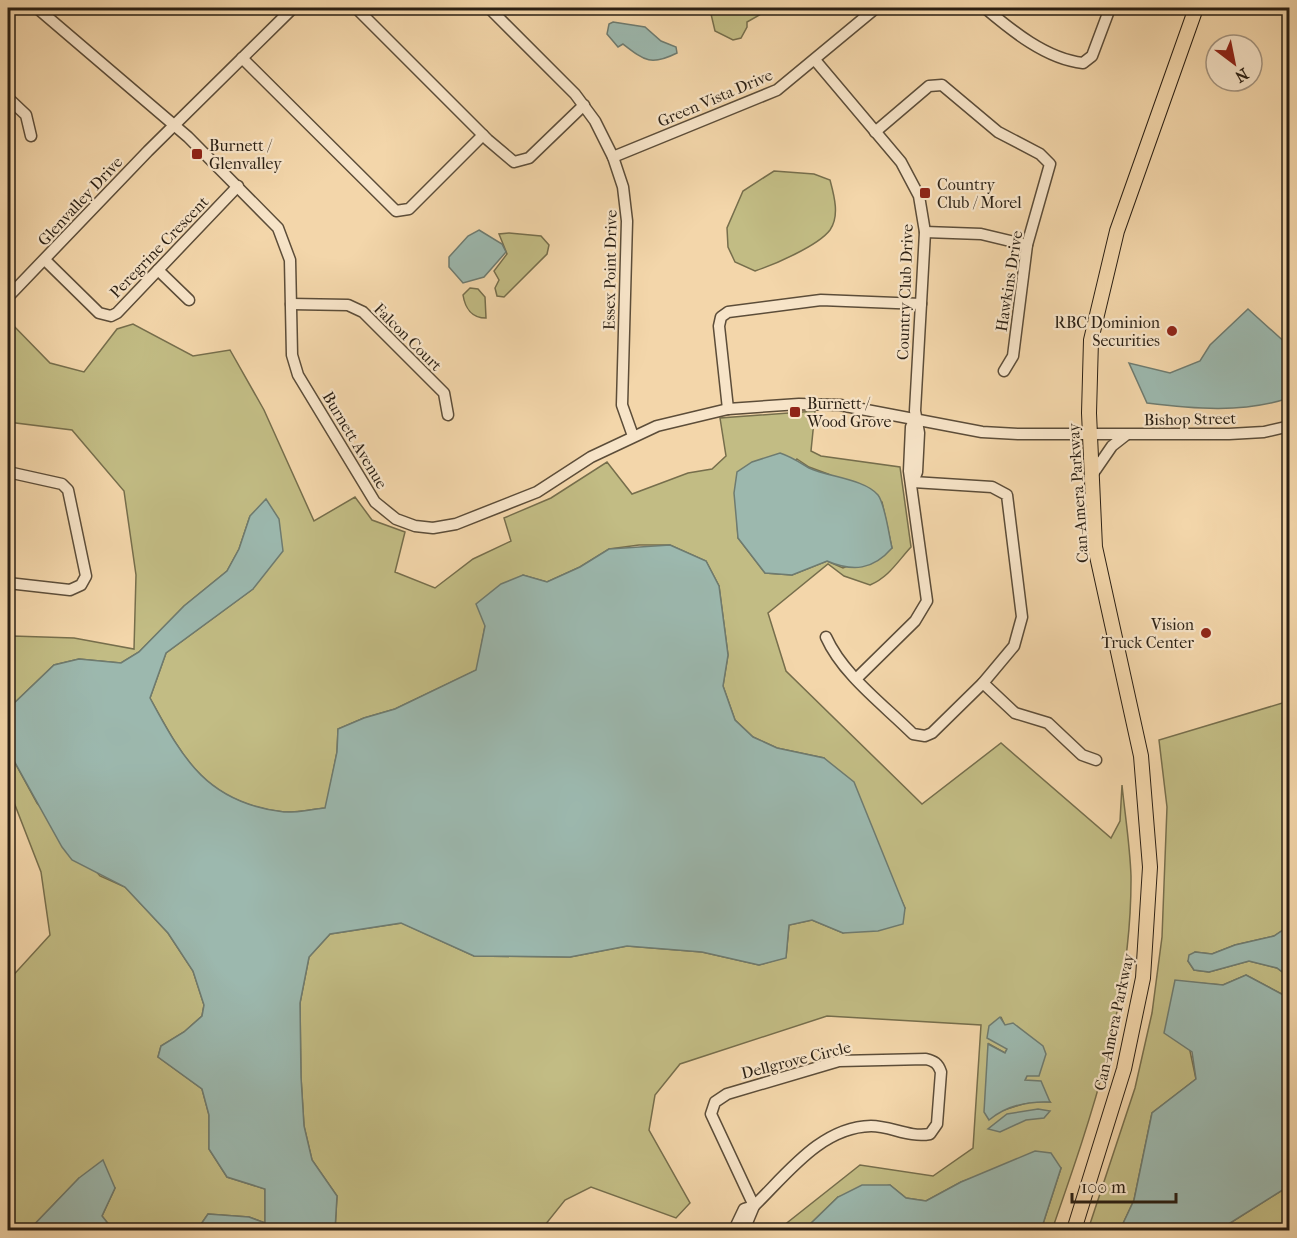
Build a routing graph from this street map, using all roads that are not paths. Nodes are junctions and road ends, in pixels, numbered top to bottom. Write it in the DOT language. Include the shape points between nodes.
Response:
graph roads {
  1 [pos="37,8"];
  2 [pos="293,8"];
  3 [pos="356,8"];
  4 [pos="489,8"];
  5 [pos="876,8"];
  6 [pos="985,8"];
  7 [pos="1110,8"];
  8 [pos="1196,8"];
  9 [pos="242,58"];
  10 [pos="815,60"];
  11 [pos="8,98"];
  12 [pos="585,105"];
  13 [pos="174,126"];
  14 [pos="875,132"];
  15 [pos="483,135"];
  16 [pos="31,136"];
  17 [pos="614,157"];
  18 [pos="238,186"];
  19 [pos="925,232"];
  20 [pos="1028,245"];
  21 [pos="45,260"];
  22 [pos="158,270"];
  23 [pos="8,297"];
  24 [pos="189,300"];
  25 [pos="291,304"];
  26 [pos="921,304"];
  27 [pos="1004,371"];
  28 [pos="728,409"];
  29 [pos="448,415"];
  30 [pos="915,419"];
  31 [pos="1290,426"];
  32 [pos="1090,433"];
  33 [pos="1127,434"];
  34 [pos="633,436"];
  35 [pos="8,472"];
  36 [pos="1092,474"];
  37 [pos="912,482"];
  38 [pos="8,583"];
  39 [pos="826,637"];
  40 [pos="857,678"];
  41 [pos="983,683"];
  42 [pos="1096,760"];
  43 [pos="754,1206"];
  44 [pos="734,1230"];
  45 [pos="744,1230"];
  46 [pos="1074,1230"];
  1 -- 13 [label="street, Burnett Avenue"];
  2 -- 9 [label="street, Glenvalley Drive"];
  3 -- 15 [label="street"];
  4 -- 12 [label="street, Essex Point Drive"];
  5 -- 10 [label="street, Green Vista Drive"];
  6 -- 7 [label="street" via="1034,45 1083,63 1092,56"];
  8 -- 32 [label="main road, Can-Amera Parkway" via="1117,231 1091,340"];
  9 -- 13 [label="street, Glenvalley Drive"];
  9 -- 15 [label="street" via="396,210 409,209"];
  10 -- 14 [label="street, Country Club Drive"];
  10 -- 17 [label="street, Green Vista Drive" via="766,96"];
  11 -- 16 [label="street" via="26,115"];
  12 -- 15 [label="street" via="525,161 508,159"];
  12 -- 17 [label="street, Essex Point Drive"];
  13 -- 18 [label="street, Burnett Avenue"];
  13 -- 21 [label="street, Glenvalley Drive"];
  14 -- 19 [label="street, Country Club Drive" via="912,178 920,196"];
  14 -- 20 [label="street, Hawkins Drive" via="936,84 948,89 998,132 1046,159 1050,171"];
  17 -- 34 [label="street, Essex Point Drive" via="626,205 622,405"];
  18 -- 22 [label="street, Peregrine Crescent"];
  18 -- 25 [label="street, Burnett Avenue" via="283,236 291,260"];
  19 -- 20 [label="street" via="981,234"];
  19 -- 26 [label="street, Country Club Drive"];
  20 -- 27 [label="street, Hawkins Drive" via="1013,356"];
  21 -- 22 [label="street, Peregrine Crescent" via="104,316 117,313"];
  21 -- 23 [label="street, Glenvalley Drive"];
  22 -- 24 [label="street"];
  25 -- 29 [label="street, Falcon Court" via="348,305 363,312 444,393"];
  25 -- 34 [label="street, Burnett Avenue" via="292,355 298,375 368,494 385,512 405,522 433,528 496,509 551,485 591,457"];
  26 -- 28 [label="street" via="821,300 724,315 719,326"];
  26 -- 30 [label="street, Country Club Drive"];
  28 -- 30 [label="street, Burnett Avenue" via="821,404"];
  28 -- 34 [label="street, Burnett Avenue" via="675,420"];
  30 -- 32 [label="street, Burnett Avenue" via="982,432"];
  30 -- 37 [label="street, Country Club Drive" via="919,433 917,472"];
  31 -- 33 [label="street, Bishop Street" via="1230,434"];
  32 -- 33 [label="street, Bishop Street"];
  32 -- 36 [label="main road, Can-Amera Parkway"];
  33 -- 36 [label="street" via="1112,446"];
  35 -- 38 [label="street" via="62,484 68,490 86,576 81,585 70,590"];
  36 -- 46 [label="main road, Can-Amera Parkway" via="1095,547 1141,756 1150,867 1143,978 1127,1058"];
  37 -- 40 [label="street, Country Club Drive" via="927,601 915,621"];
  37 -- 41 [label="street" via="998,488 1010,502 1021,628 1014,646"];
  39 -- 40 [label="street" via="832,651"];
  40 -- 41 [label="street" via="913,734 925,736"];
  41 -- 42 [label="street" via="1015,713 1048,723 1082,754"];
  43 -- 43 [label="street, Dellgrove Circle" via="806,1155 844,1130 872,1126 906,1134 930,1134 937,1124 939,1066 926,1059 839,1061 727,1094 715,1102 711,1114"];
  43 -- 44 [label="street, Dellgrove Circle" via="744,1209"];
  43 -- 45 [label="street, Dellgrove Circle"];
}
